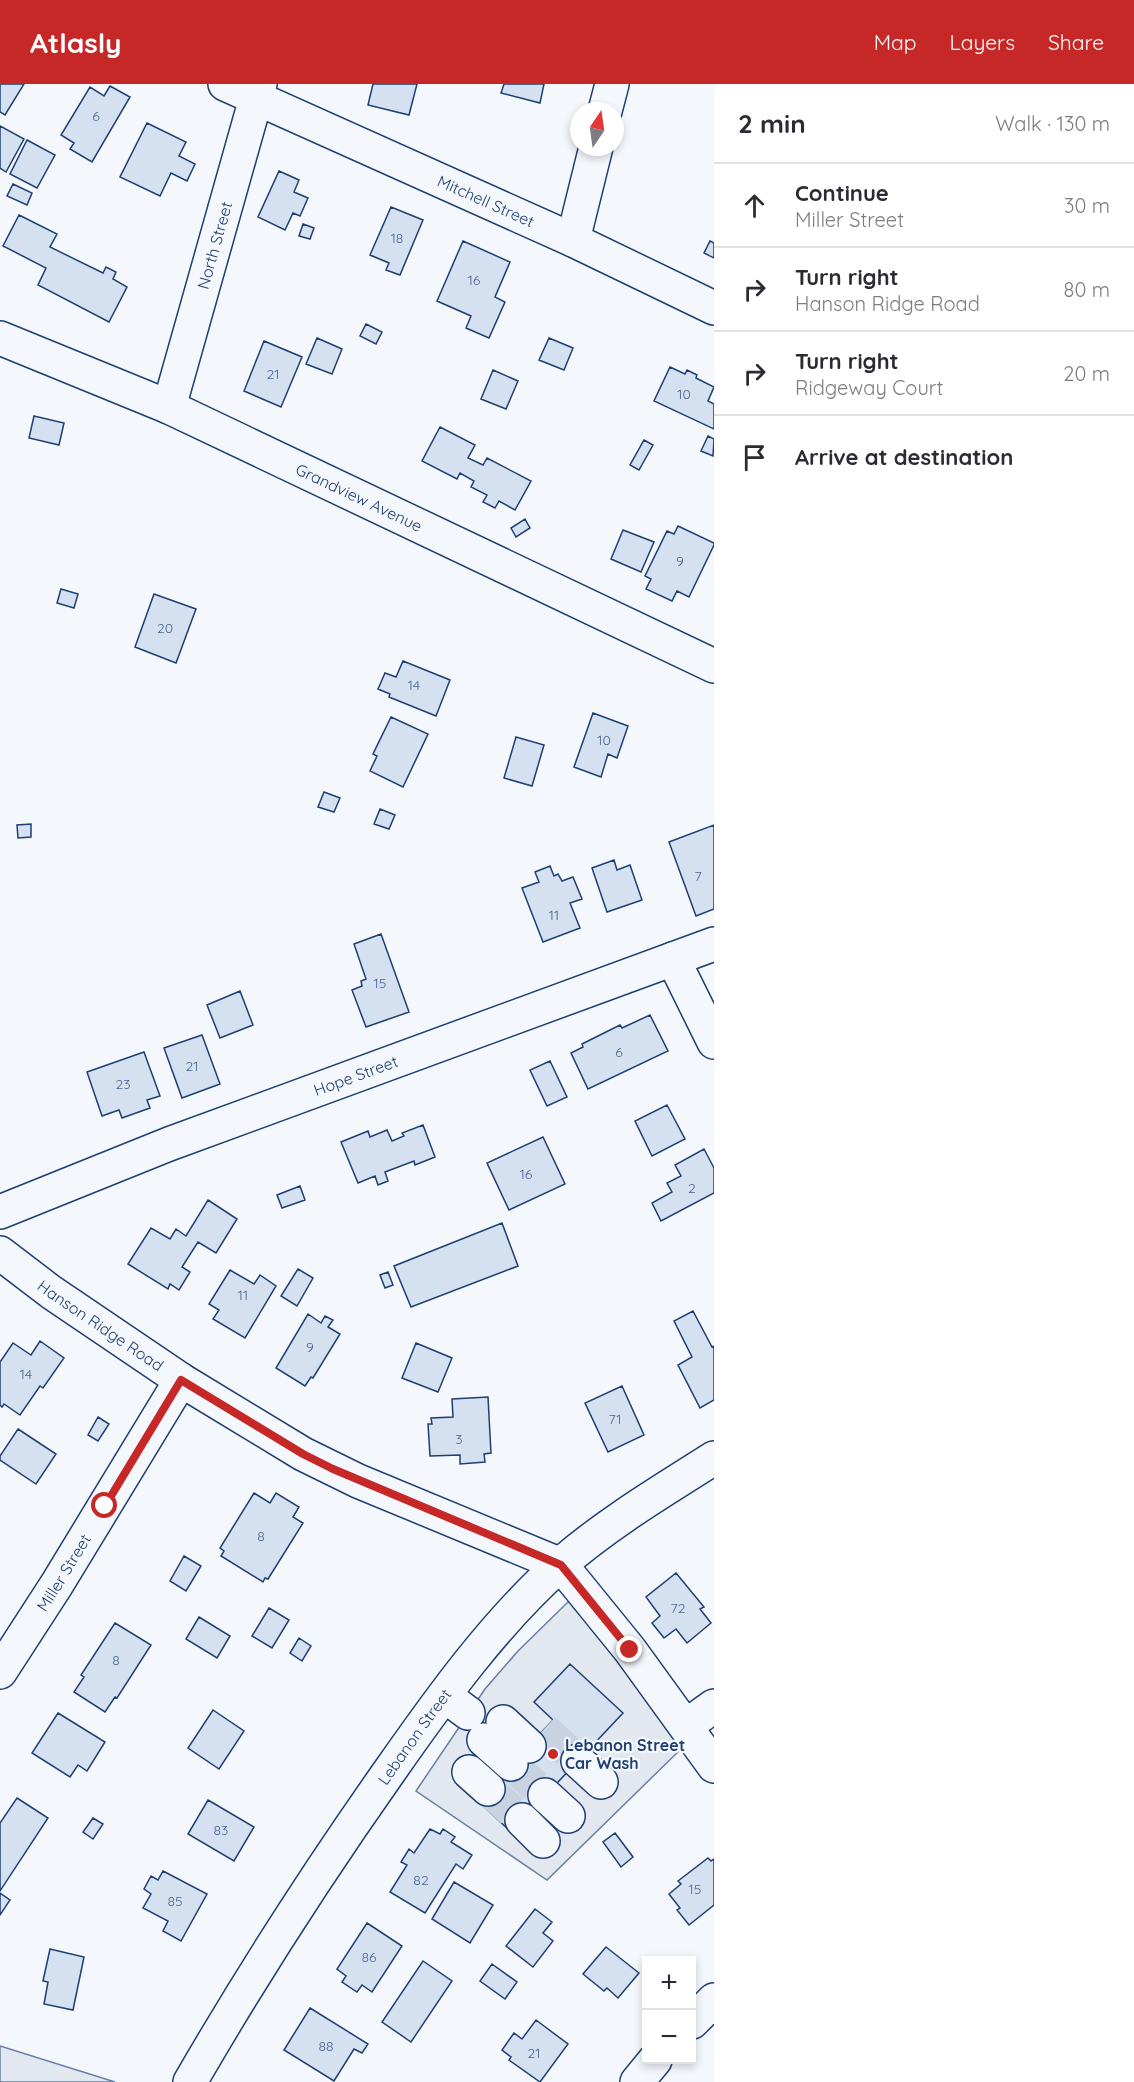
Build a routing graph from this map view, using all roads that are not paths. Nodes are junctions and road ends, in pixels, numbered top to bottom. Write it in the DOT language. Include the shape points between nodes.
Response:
graph roads {
  1 [pos="225,84"];
  2 [pos="612,84"];
  3 [pos="258,91"];
  4 [pos="607,102"];
  5 [pos="594,156"];
  6 [pos="573,240"];
  7 [pos="714,308"];
  8 [pos="0,338"];
  9 [pos="169,407"];
  10 [pos="714,666"];
  11 [pos="714,944"];
  12 [pos="673,960"];
  13 [pos="714,1042"];
  14 [pos="0,1212"];
  15 [pos="0,1253"];
  16 [pos="181,1380"];
  17 [pos="714,1458"];
  18 [pos="561,1565"];
  19 [pos="0,1672"];
  20 [pos="714,1706"];
  21 [pos="674,1718"];
  22 [pos="714,1766"];
  23 [pos="714,2000"];
  24 [pos="696,2018"];
  25 [pos="652,2064"];
  26 [pos="190,2082"];
  27 [pos="637,2082"];
  1 -- 3 [label="main road, Mitchell Street"];
  2 -- 4 [label="main road"];
  3 -- 6 [label="main road, Mitchell Street"];
  3 -- 9 [label="main road, North Street"];
  5 -- 6 [label="main road"];
  6 -- 7 [label="main road, Mitchell Street"];
  8 -- 9 [label="main road, Grandview Avenue"];
  9 -- 10 [label="main road, Grandview Avenue"];
  11 -- 12 [label="main road, Hope Street"];
  12 -- 13 [label="main road"];
  12 -- 14 [label="main road, Hope Street" via="169,1144"];
  15 -- 16 [label="main road, Hanson Ridge Road"];
  16 -- 18 [label="main road, Hanson Ridge Road" via="333,1469"];
  16 -- 19 [label="main road, Miller Street"];
  17 -- 18 [label="main road, Lebanon Street" via="645,1502"];
  18 -- 21 [label="main road" via="630,1650"];
  18 -- 26 [label="main road, Lebanon Street" via="509,1616 501,1728 414,1736 242,1992"];
  20 -- 21 [label="main road"];
  21 -- 22 [label="main road"];
  23 -- 24 [label="main road"];
  25 -- 27 [label="main road"];
}
